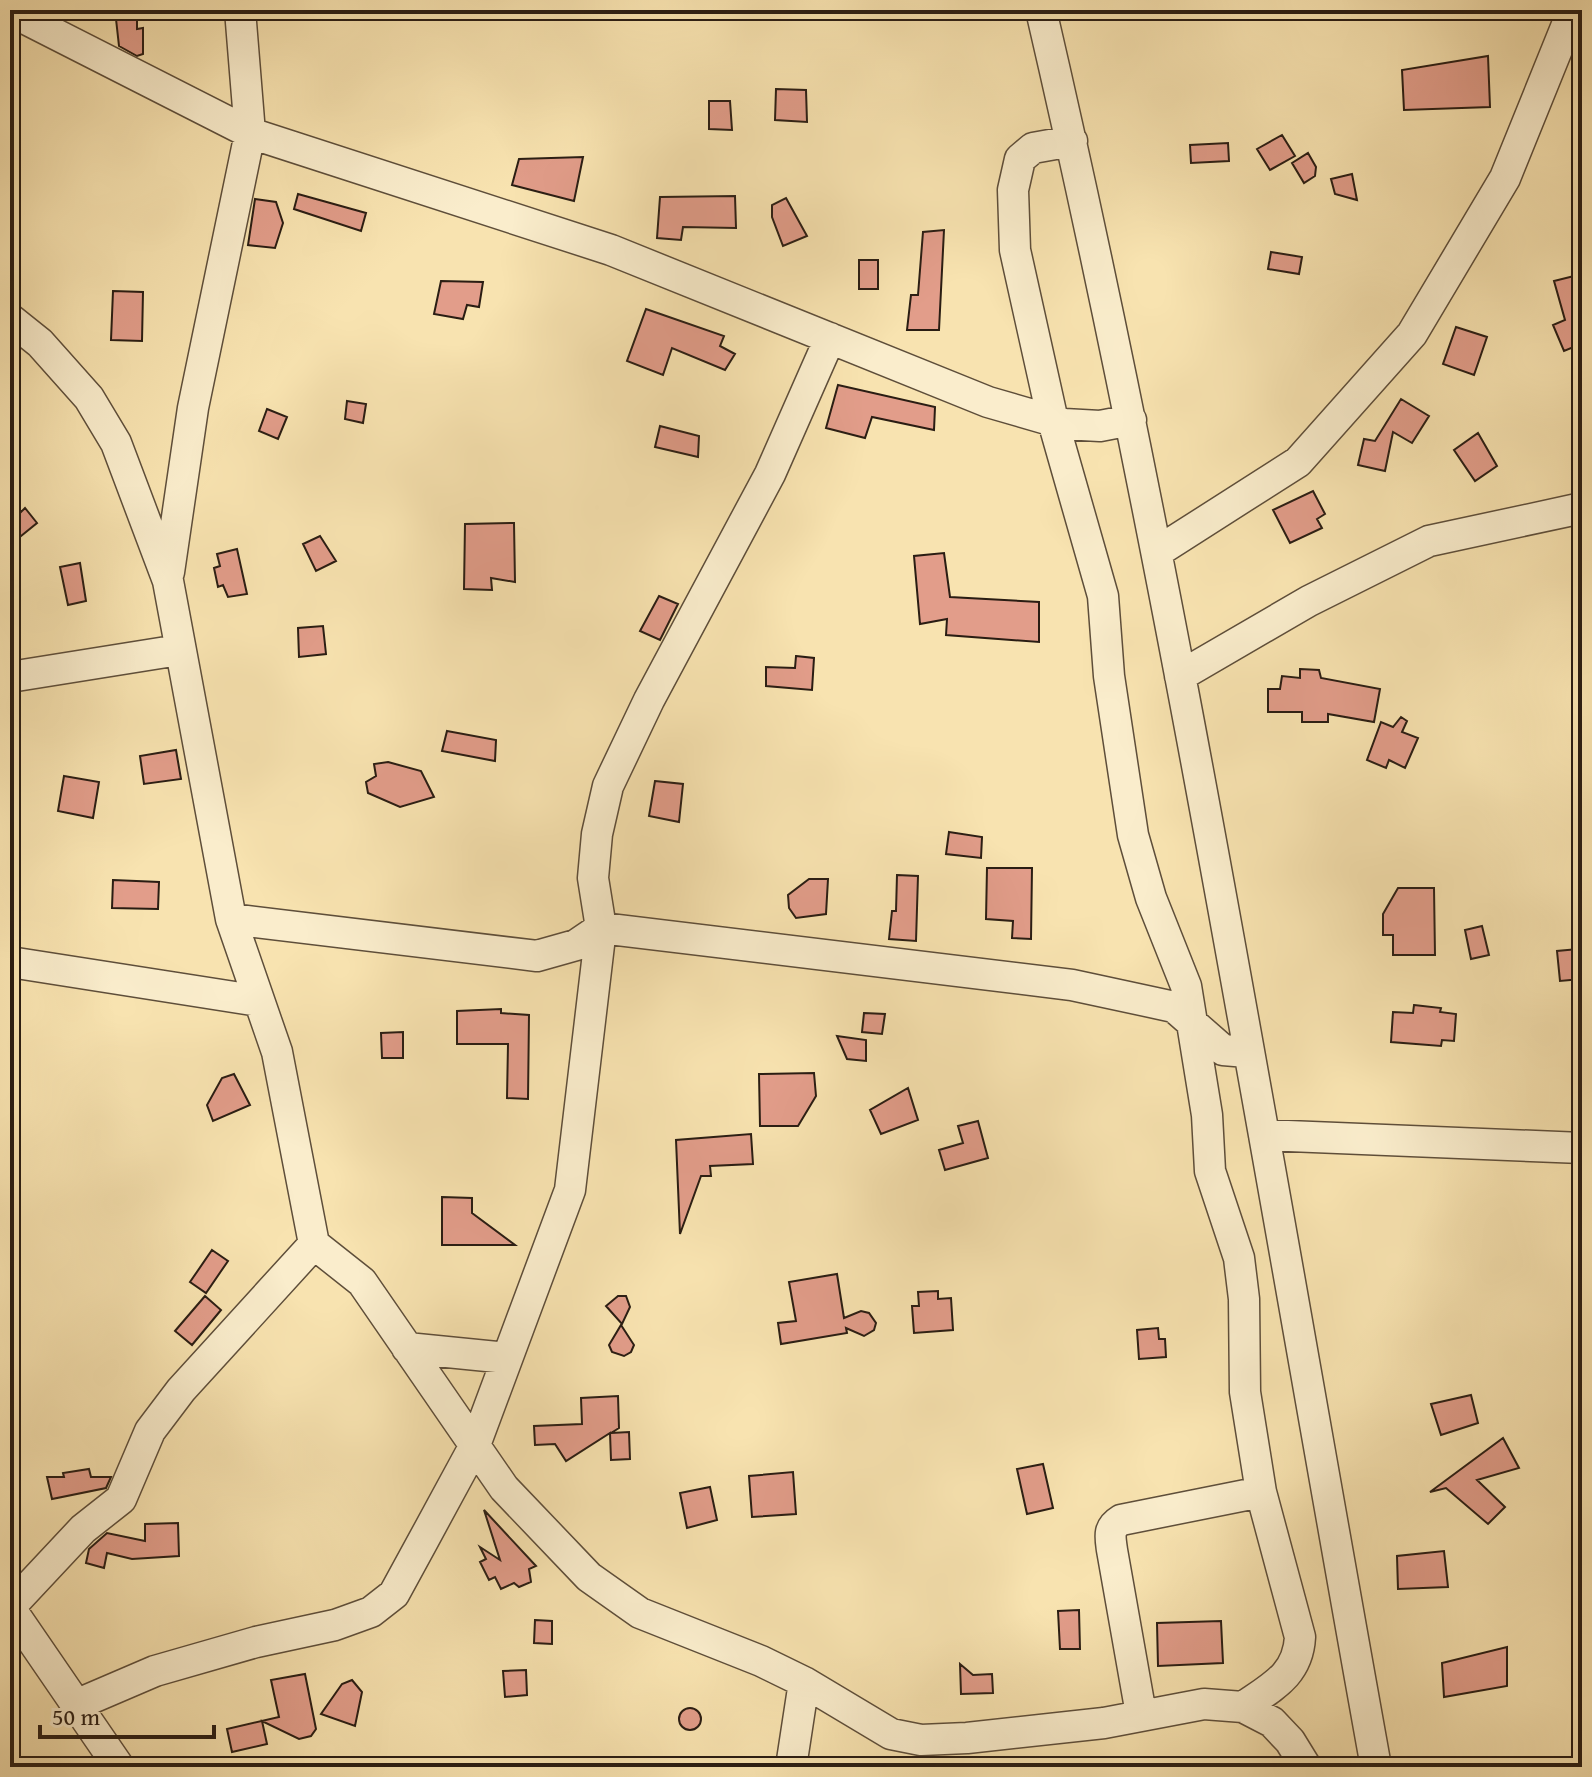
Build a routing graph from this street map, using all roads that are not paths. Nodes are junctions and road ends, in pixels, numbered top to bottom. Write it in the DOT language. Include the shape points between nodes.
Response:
graph roads {
  1 [pos="240,10"];
  2 [pos="1041,10"];
  3 [pos="1573,10"];
  4 [pos="10,11"];
  5 [pos="250,133"];
  6 [pos="1072,141"];
  7 [pos="10,319"];
  8 [pos="830,338"];
  9 [pos="1131,420"];
  10 [pos="1053,421"];
  11 [pos="1582,508"];
  12 [pos="1157,552"];
  13 [pos="168,581"];
  14 [pos="179,650"];
  15 [pos="1180,676"];
  16 [pos="10,677"];
  17 [pos="231,919"];
  18 [pos="601,928"];
  19 [pos="10,962"];
  20 [pos="259,1001"];
  21 [pos="1191,1019"];
  22 [pos="1247,1052"];
  23 [pos="1264,1135"];
  24 [pos="1582,1148"];
  25 [pos="314,1244"];
  26 [pos="407,1348"];
  27 [pos="507,1358"];
  28 [pos="475,1445"];
  29 [pos="1261,1492"];
  30 [pos="10,1608"];
  31 [pos="804,1682"];
  32 [pos="78,1704"];
  33 [pos="1243,1707"];
  34 [pos="1141,1714"];
  35 [pos="119,1767"];
  36 [pos="791,1767"];
  37 [pos="1306,1767"];
  38 [pos="1376,1767"];
  1 -- 5 [label="street"];
  2 -- 6 [label="street"];
  3 -- 12 [label="street" via="1505,178 1412,334 1298,462"];
  4 -- 5 [label="street"];
  5 -- 8 [label="street" via="611,250"];
  5 -- 13 [label="street" via="193,408"];
  6 -- 9 [label="street"];
  6 -- 10 [label="street" via="1033,148 1020,159 1013,190 1015,250"];
  7 -- 13 [label="street" via="40,343 89,398 116,443"];
  8 -- 10 [label="street" via="988,402"];
  8 -- 18 [label="street" via="770,474 608,786 593,878"];
  9 -- 10 [label="street" via="1100,426"];
  9 -- 12 [label="street"];
  10 -- 21 [label="street" via="1103,596 1109,676 1133,835 1151,898 1180,964"];
  11 -- 15 [label="street" via="1429,541 1309,601"];
  12 -- 15 [label="street"];
  13 -- 14 [label="street"];
  14 -- 16 [label="street"];
  14 -- 17 [label="street"];
  15 -- 22 [label="street"];
  17 -- 18 [label="street" via="537,956 576,945"];
  17 -- 20 [label="street"];
  18 -- 21 [label="street" via="1072,985 1174,1007"];
  18 -- 27 [label="street" via="570,1190"];
  19 -- 20 [label="street"];
  20 -- 25 [label="street" via="277,1052"];
  21 -- 22 [label="street" via="1223,1050"];
  21 -- 29 [label="street" via="1210,1171 1239,1258 1245,1392"];
  22 -- 23 [label="street"];
  23 -- 24 [label="street"];
  23 -- 38 [label="street"];
  25 -- 26 [label="street" via="362,1282"];
  25 -- 30 [label="street" via="181,1390 150,1431 121,1499 83,1529"];
  26 -- 27 [label="street"];
  26 -- 28 [label="street"];
  27 -- 28 [label="street"];
  28 -- 31 [label="street" via="504,1488 589,1577 640,1613"];
  28 -- 32 [label="street" via="394,1594 371,1612 155,1671"];
  29 -- 33 [label="street" via="1297,1625 1299,1656 1290,1671"];
  29 -- 34 [label="street" via="1113,1525 1112,1550"];
  30 -- 32 [label="street"];
  31 -- 34 [label="street" via="891,1734 921,1740 1104,1723"];
  31 -- 36 [label="street"];
  32 -- 35 [label="street"];
  33 -- 34 [label="street" via="1204,1704"];
  33 -- 37 [label="street" via="1272,1722"];
}
